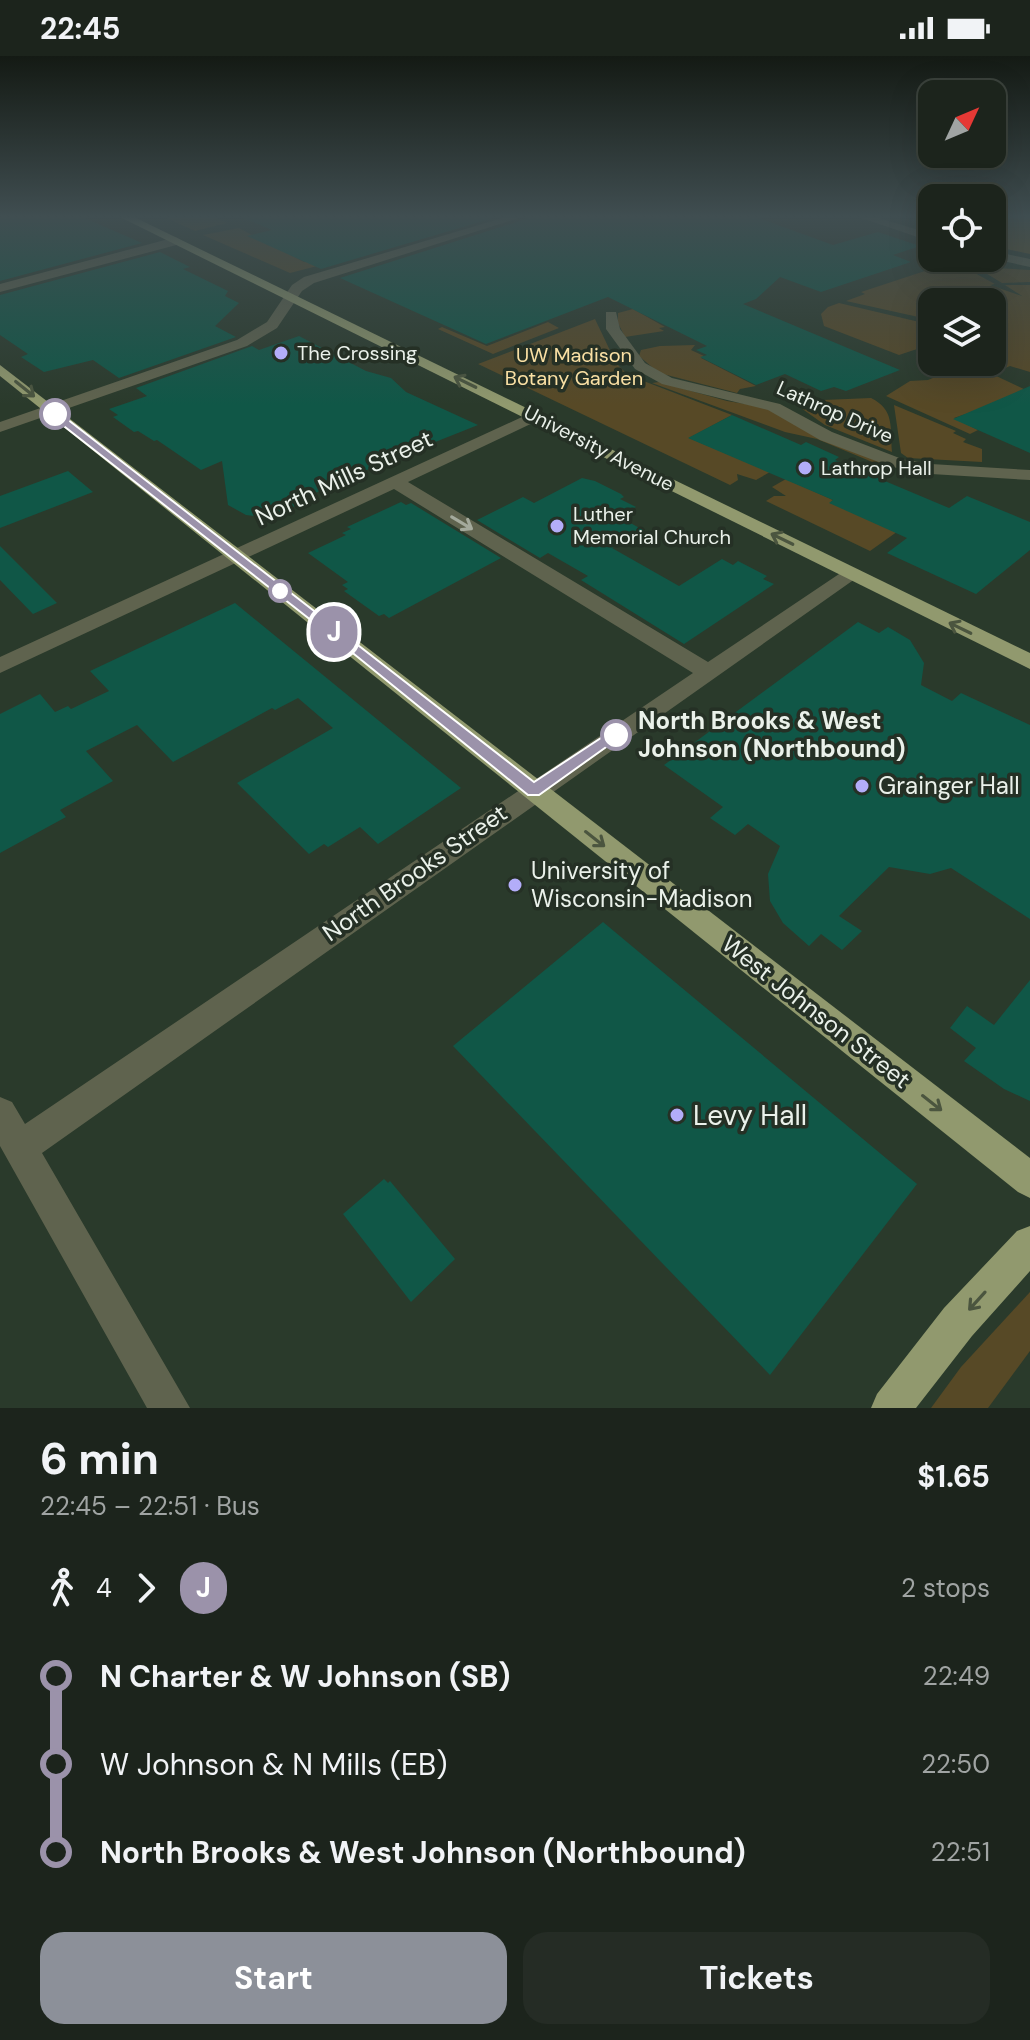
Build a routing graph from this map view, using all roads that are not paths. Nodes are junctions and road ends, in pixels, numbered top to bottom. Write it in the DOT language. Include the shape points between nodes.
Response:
graph roads {
  1 [pos="33,279"];
  2 [pos="254,279"];
  3 [pos="327,279"];
  4 [pos="0,288"];
  5 [pos="292,298"];
  6 [pos="611,315"];
  7 [pos="0,369"];
  8 [pos="50,410"];
  9 [pos="535,416"];
  10 [pos="0,427"];
  11 [pos="1030,475"];
  12 [pos="395,482"];
  13 [pos="237,558"];
  14 [pos="852,574"];
  15 [pos="1030,662"];
  16 [pos="0,666"];
  17 [pos="708,672"];
  18 [pos="534,791"];
  19 [pos="0,1113"];
  20 [pos="20,1148"];
  21 [pos="1030,1180"];
  22 [pos="1030,1244"];
  23 [pos="170,1408"];
  24 [pos="891,1408"];
  1 -- 4 [label="street"];
  2 -- 5 [label="main road, University Avenue"];
  3 -- 5 [label="street"];
  5 -- 8 [label="street" via="272,325 242,343"];
  9 -- 5 [label="main road, University Avenue, one-way"];
  6 -- 11 [label="street, Lathrop Drive" via="613,329 640,366 667,381 774,407 826,436 898,463"];
  7 -- 8 [label="main road, West Johnson Street, one-way"];
  8 -- 10 [label="street"];
  8 -- 13 [label="main road, West Johnson Street"];
  9 -- 12 [label="street, North Mills Street"];
  14 -- 9 [label="main road, University Avenue, one-way"];
  12 -- 13 [label="street, North Mills Street"];
  12 -- 17 [label="street, one-way"];
  13 -- 16 [label="street, North Mills Street"];
  13 -- 18 [label="main road, West Johnson Street"];
  15 -- 14 [label="main road, University Avenue, one-way"];
  14 -- 17 [label="street, North Brooks Street"];
  17 -- 18 [label="street, North Brooks Street"];
  18 -- 20 [label="street, North Brooks Street"];
  18 -- 21 [label="main road, West Johnson Street, one-way"];
  19 -- 20 [label="street"];
  20 -- 23 [label="street"];
  22 -- 24 [label="main road, one-way" via="958,1322"];
}
